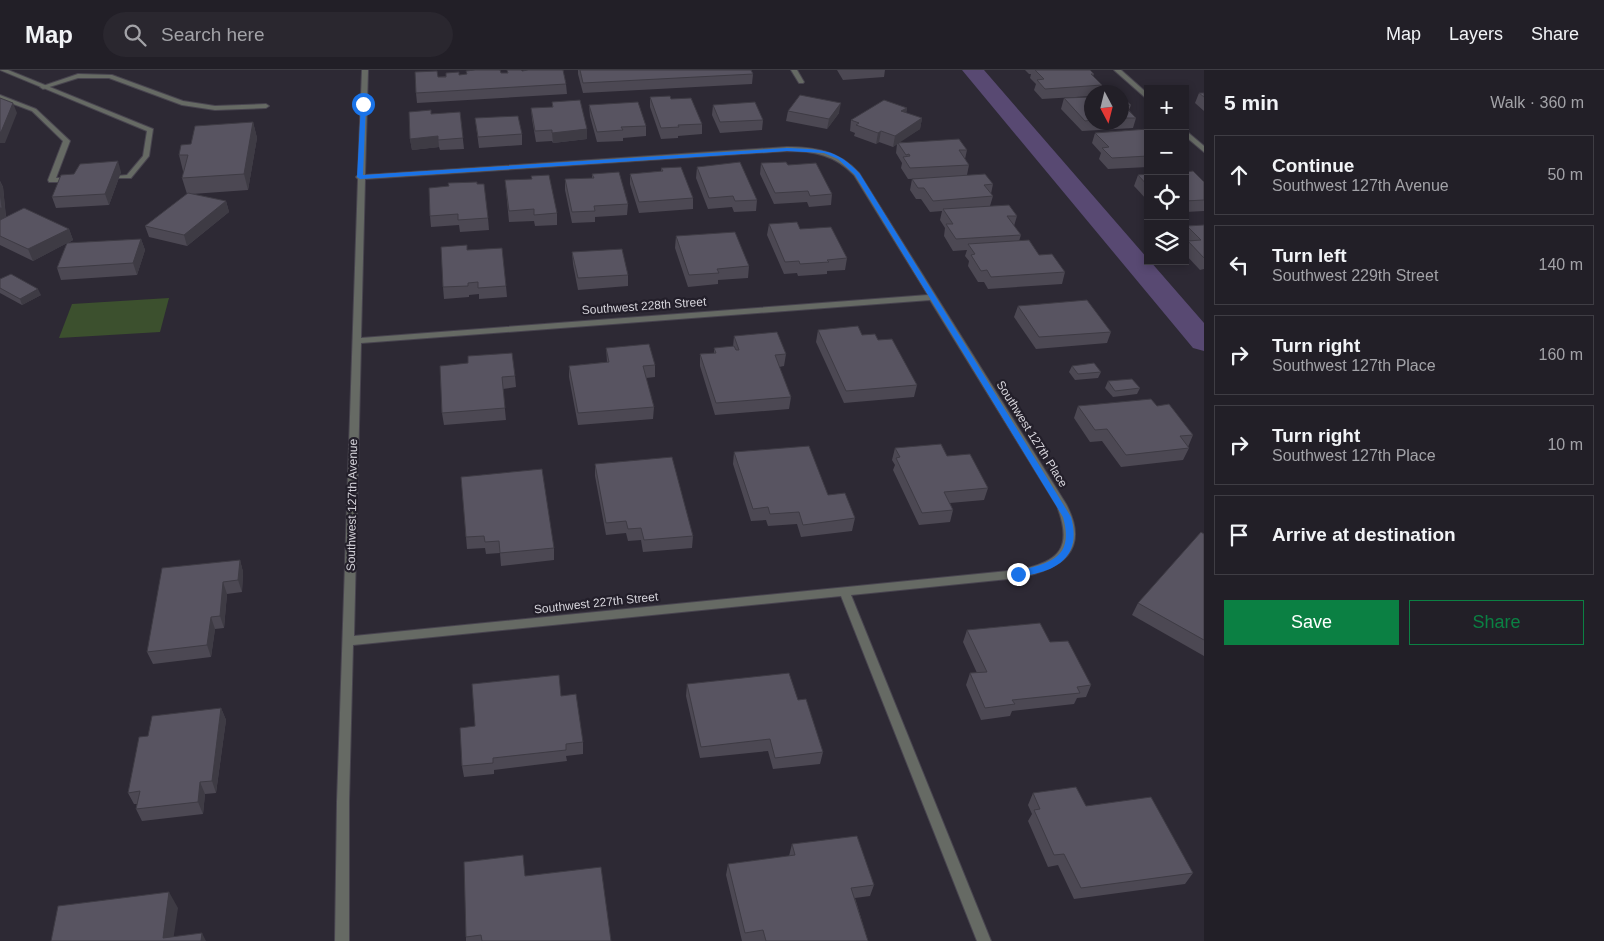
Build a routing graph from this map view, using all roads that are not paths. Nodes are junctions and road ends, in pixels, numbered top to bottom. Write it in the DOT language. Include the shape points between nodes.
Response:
graph roads {
  1 [pos="3,70"];
  2 [pos="364,70"];
  3 [pos="794,70"];
  4 [pos="1118,70"];
  5 [pos="800,82"];
  6 [pos="43,88"];
  7 [pos="1144,94"];
  8 [pos="0,97"];
  9 [pos="266,106"];
  10 [pos="1189,136"];
  11 [pos="1204,150"];
  12 [pos="119,177"];
  13 [pos="360,177"];
  14 [pos="81,180"];
  15 [pos="933,297"];
  16 [pos="356,341"];
  17 [pos="845,592"];
  18 [pos="349,641"];
  19 [pos="342,941"];
  20 [pos="984,941"];
  1 -- 6 [label="street"];
  2 -- 13 [label="street, Southwest 127th Avenue"];
  3 -- 5 [label="street"];
  4 -- 7 [label="street"];
  6 -- 9 [label="street" via="78,76 110,76 182,104 215,108"];
  6 -- 12 [label="street" via="151,130 146,156 129,176"];
  8 -- 14 [label="street" via="34,110 67,141 52,180"];
  10 -- 11 [label="street"];
  13 -- 15 [label="street, Southwest 127th Place" via="787,149 825,152 840,158 857,174"];
  13 -- 16 [label="street, Southwest 127th Avenue"];
  15 -- 16 [label="street, Southwest 228th Street"];
  15 -- 17 [label="street, Southwest 127th Place" via="1062,506 1071,530 1070,542 1056,562 1030,572"];
  16 -- 18 [label="street, Southwest 127th Avenue"];
  17 -- 18 [label="street, Southwest 227th Street"];
  17 -- 20 [label="street"];
  18 -- 19 [label="street, Southwest 127th Avenue"];
}
